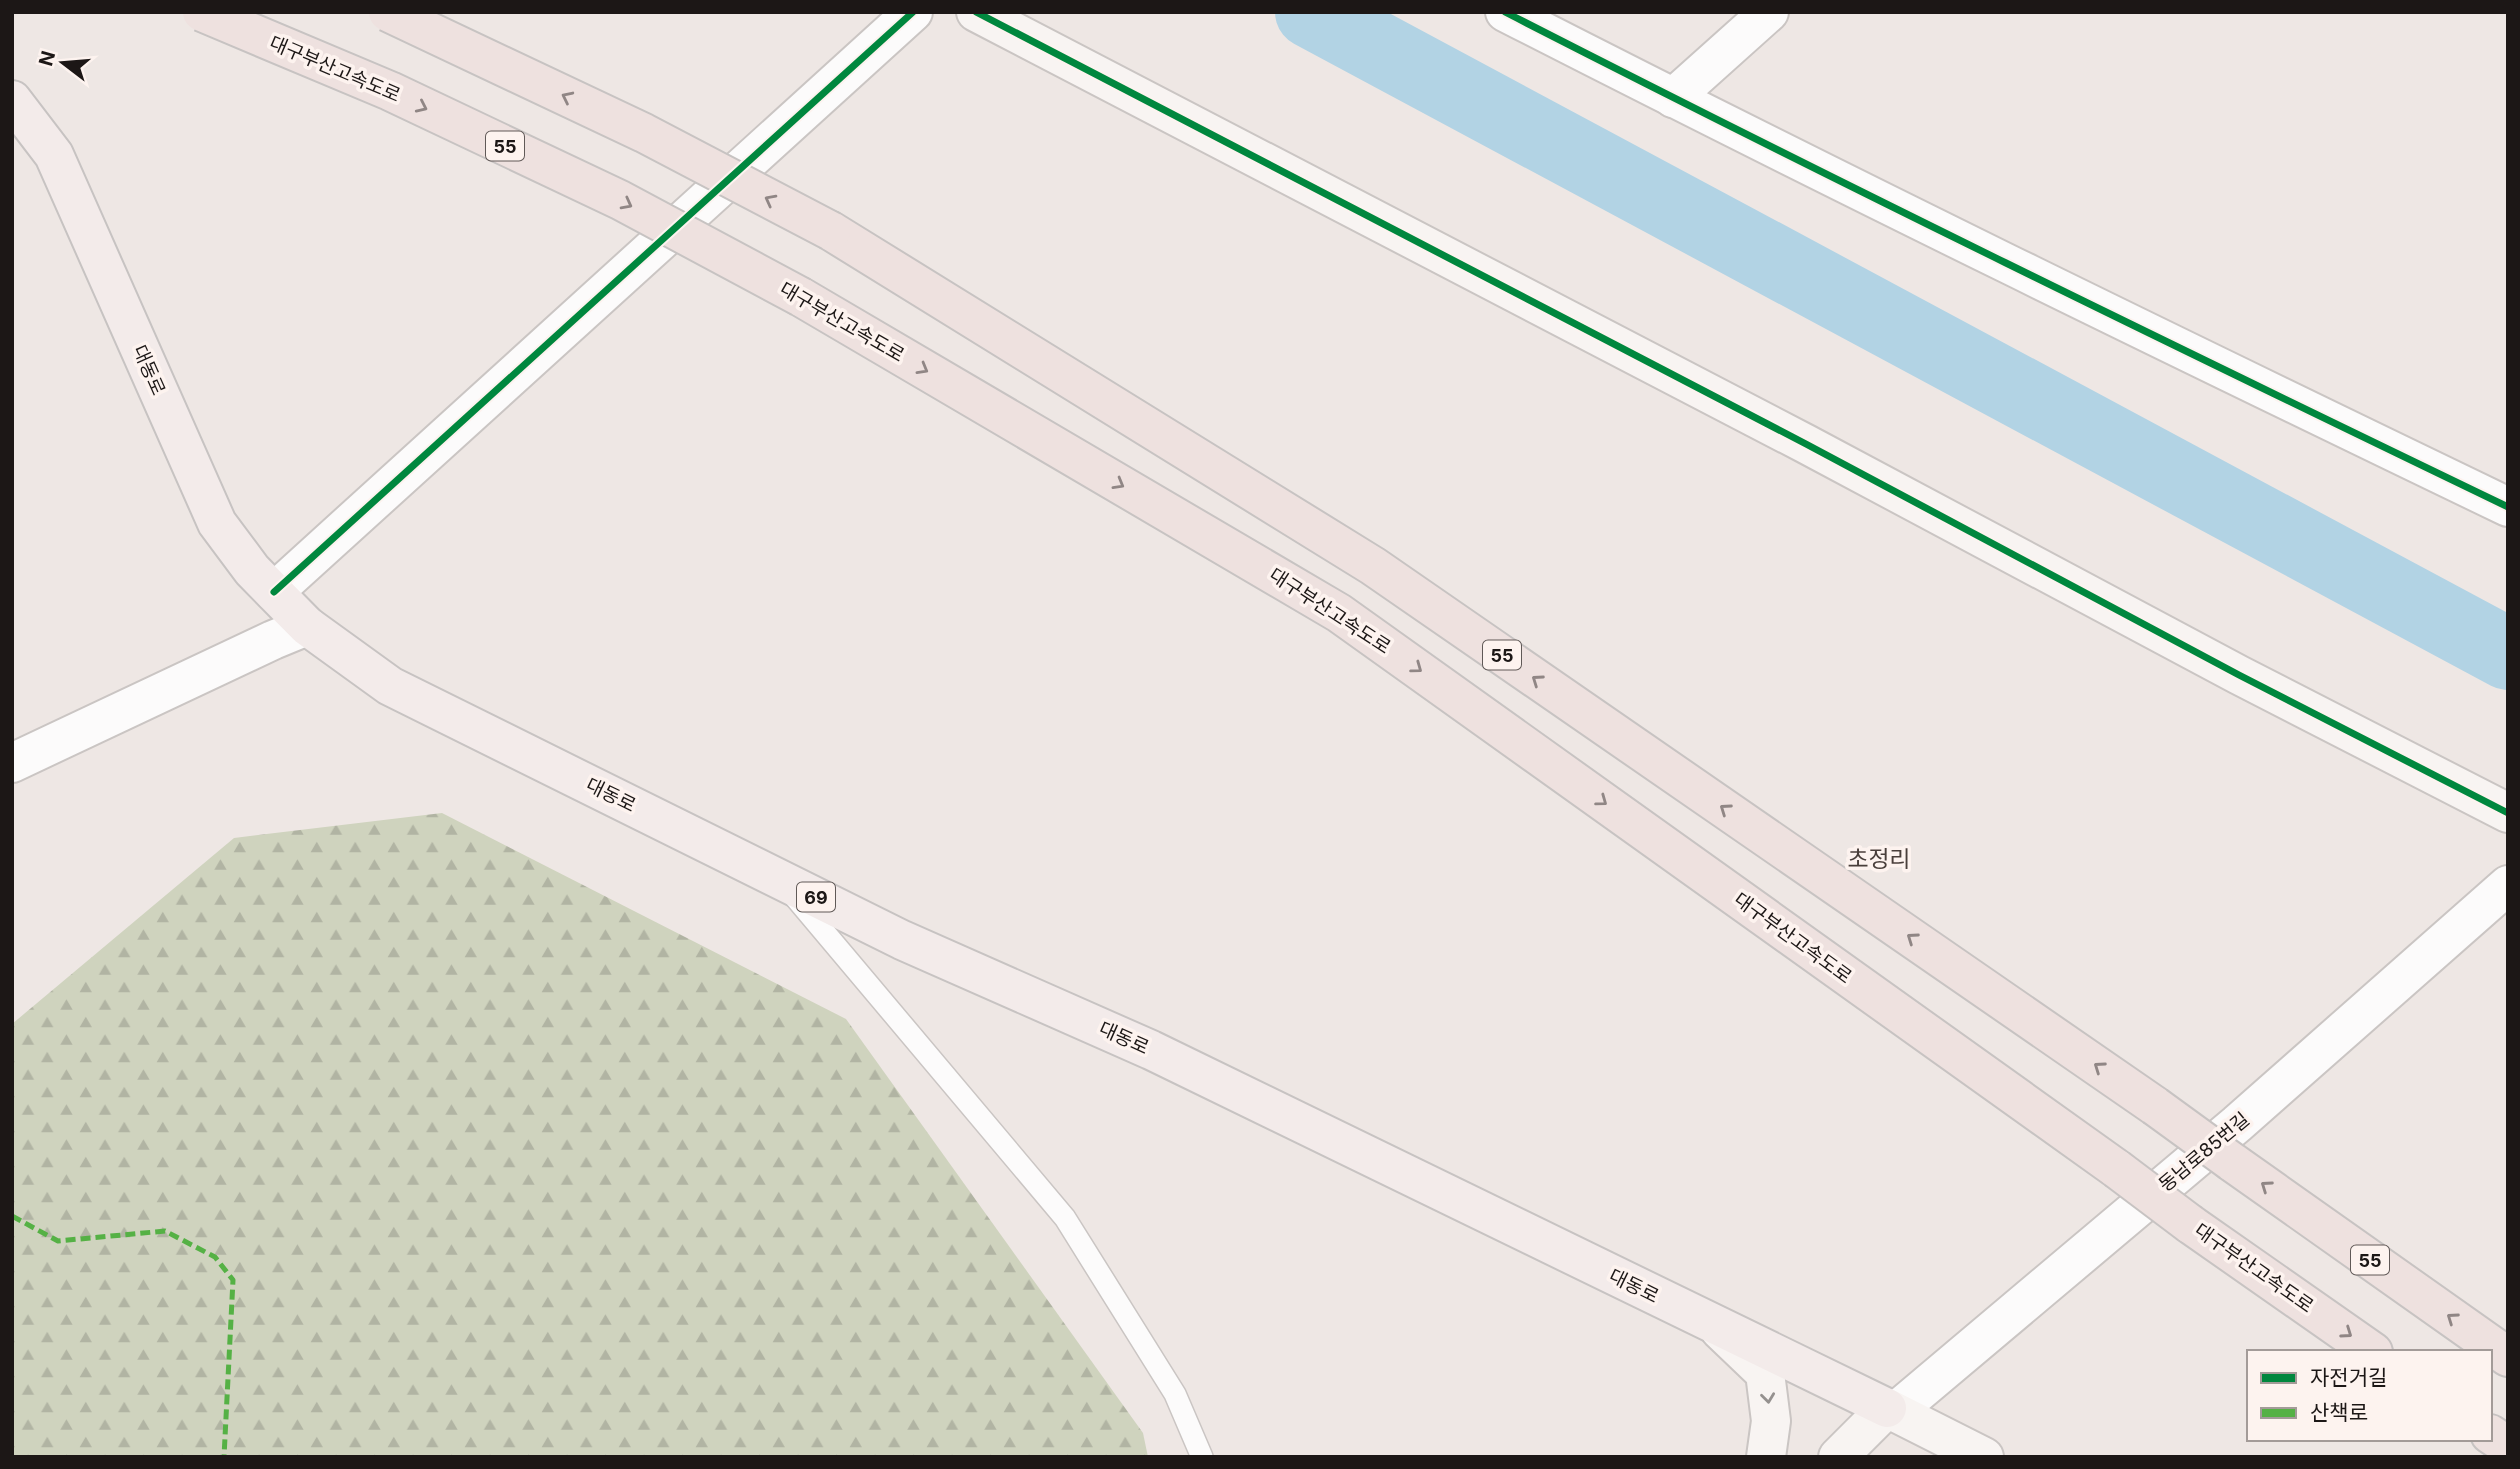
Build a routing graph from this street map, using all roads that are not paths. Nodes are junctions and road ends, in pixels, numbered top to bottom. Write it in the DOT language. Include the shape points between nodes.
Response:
graph roads {
  1 [pos="202,12"];
  2 [pos="388,12"];
  3 [pos="913,12"];
  4 [pos="976,12"];
  5 [pos="1505,12"];
  6 [pos="1769,12"];
  7 [pos="1673,98"];
  8 [pos="12,100"];
  9 [pos="2508,506"];
  10 [pos="274,593"];
  11 [pos="307,626"];
  12 [pos="12,763"];
  13 [pos="2508,813"];
  14 [pos="779,878"];
  15 [pos="2508,885"];
  16 [pos="1716,1326"];
  17 [pos="2370,1350"];
  18 [pos="2508,1357"];
  19 [pos="1891,1410"];
  20 [pos="2492,1435"];
  21 [pos="2508,1446"];
  22 [pos="1202,1457"];
  23 [pos="1766,1457"];
  24 [pos="1838,1457"];
  25 [pos="1984,1457"];
  1 -- 17 [label="highway, 대구부산고속도로 / 55, one-way, bridge" via="390,92 620,200 801,297 1339,613"];
  18 -- 2 [label="highway, 55, one-way, bridge" via="2155,1106 1373,566 831,231 644,134"];
  3 -- 10 [label="street"];
  4 -- 13 [label="street"];
  5 -- 7 [label="street"];
  6 -- 7 [label="street"];
  7 -- 9 [label="street"];
  8 -- 10 [label="main road, 대동로 / 69" via="54,155 217,523"];
  10 -- 11 [label="main road, 대동로 / 69"];
  11 -- 12 [label="street"];
  11 -- 14 [label="main road, 대동로 / 69" via="390,686"];
  14 -- 16 [label="main road, 대동로 / 69" via="902,940 1151,1050"];
  14 -- 22 [label="lane" via="1065,1218 1175,1394"];
  15 -- 19 [label="street, 동남로85번길" via="2237,1124"];
  16 -- 19 [label="main road, 대동로 / 69"];
  16 -- 23 [label="street, one-way" via="1765,1373 1771,1421"];
  19 -- 24 [label="street"];
  19 -- 25 [label="street"];
  20 -- 21 [label="highway"];
}
